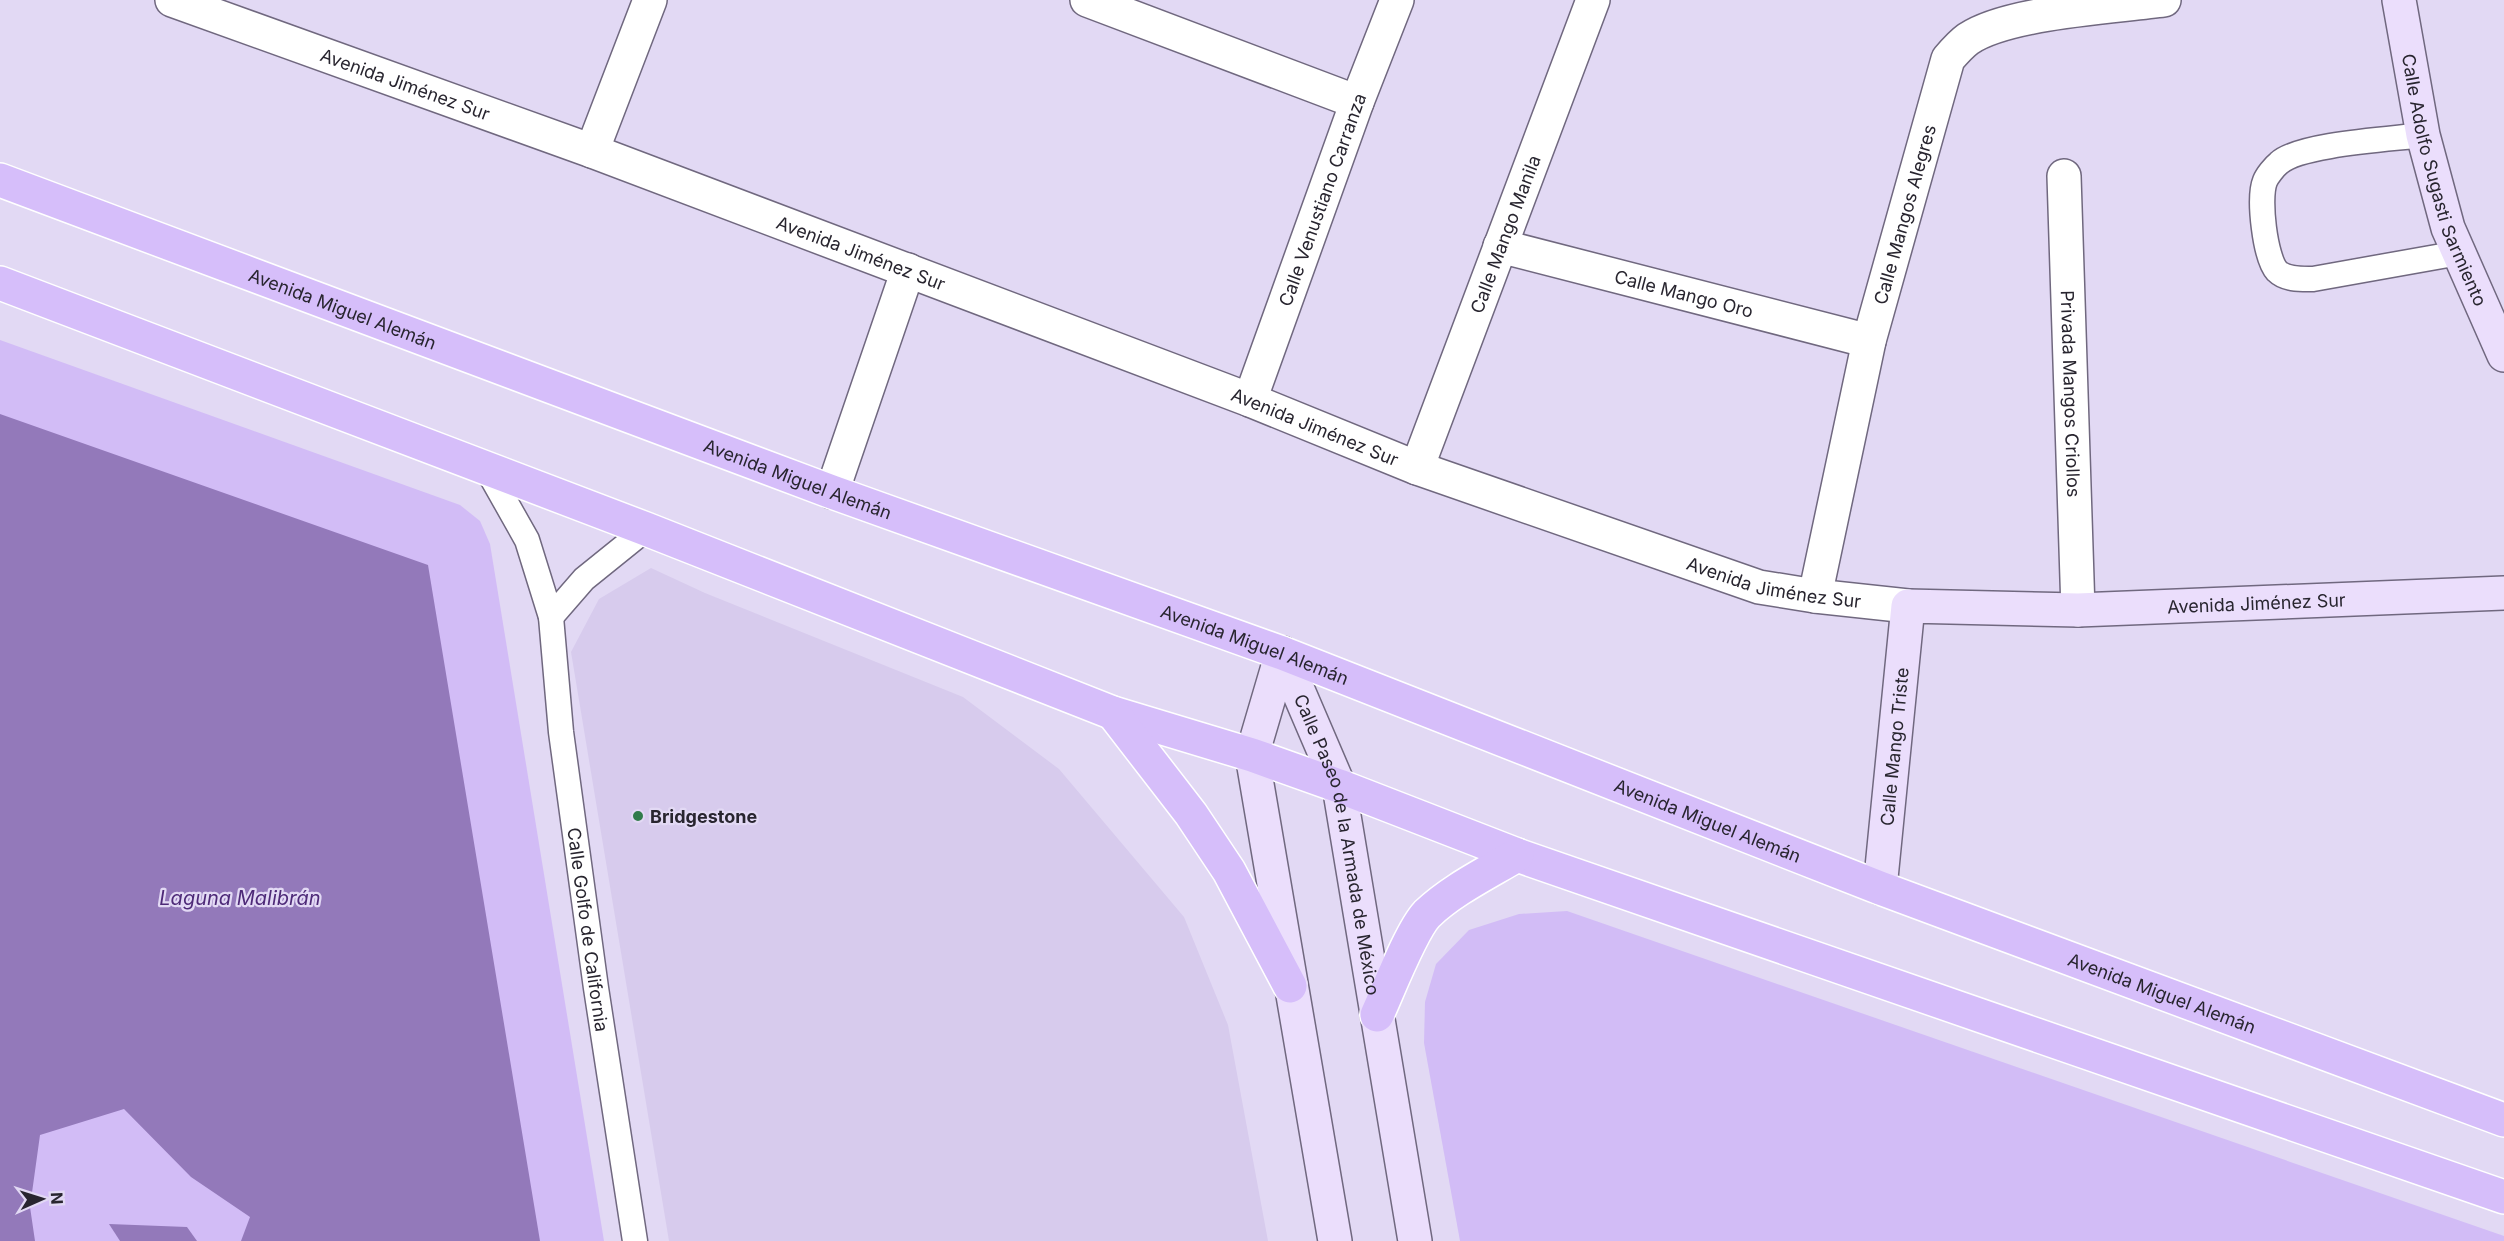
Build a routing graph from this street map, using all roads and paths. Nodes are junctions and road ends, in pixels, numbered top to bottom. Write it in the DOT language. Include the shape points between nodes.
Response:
graph roads {
  1 [pos="172,0"];
  2 [pos="650,0"];
  3 [pos="1087,0"];
  4 [pos="1397,0"];
  5 [pos="1593,0"];
  6 [pos="2164,0"];
  7 [pos="2399,0"];
  8 [pos="1358,102"];
  9 [pos="2423,135"];
  10 [pos="592,150"];
  11 [pos="2064,176"];
  12 [pos="0,180"];
  13 [pos="1500,246"];
  14 [pos="2459,253"];
  15 [pos="908,270"];
  16 [pos="0,283"];
  17 [pos="1869,341"];
  18 [pos="2504,355"];
  19 [pos="1250,400"];
  20 [pos="1417,468"];
  21 [pos="487,469"];
  22 [pos="832,492"];
  23 [pos="646,529"];
  24 [pos="2504,593"];
  25 [pos="1815,596"];
  26 [pos="1908,606"];
  27 [pos="2078,610"];
  28 [pos="551,617"];
  29 [pos="1281,653"];
  30 [pos="1113,713"];
  31 [pos="1252,755"];
  32 [pos="1340,786"];
  33 [pos="1517,855"];
  34 [pos="1880,888"];
  35 [pos="1290,986"];
  36 [pos="1377,1015"];
  37 [pos="2504,1120"];
  38 [pos="2504,1197"];
  39 [pos="635,1241"];
  40 [pos="1335,1241"];
  41 [pos="1415,1241"];
  1 -- 10 [label="street, Avenida Jiménez Sur"];
  2 -- 10 [label="street"];
  3 -- 8 [label="street"];
  4 -- 8 [label="street, Calle Venustiano Carranza"];
  5 -- 13 [label="street, Calle Mango Manila"];
  6 -- 17 [label="street, Calle Mangos Alegres" via="1995,25 1967,39 1948,59"];
  7 -- 9 [label="street, Calle Adolfo Sugasti Sarmiento"];
  8 -- 19 [label="street, Calle Venustiano Carranza"];
  9 -- 14 [label="street, Calle Adolfo Sugasti Sarmiento" via="2448,228"];
  9 -- 14 [label="lane" via="2309,150 2280,162 2265,181 2267,253 2278,272 2295,279"];
  10 -- 15 [label="street, Avenida Jiménez Sur"];
  11 -- 27 [label="street, Privada Mangos Criollos"];
  12 -- 22 [label="main road, Avenida Miguel Alemán"];
  13 -- 17 [label="street, Calle Mango Oro"];
  13 -- 20 [label="street, Calle Mango Manila"];
  14 -- 18 [label="street, Calle Adolfo Sugasti Sarmiento"];
  15 -- 19 [label="street, Avenida Jiménez Sur"];
  15 -- 22 [label="street"];
  16 -- 21 [label="main road"];
  17 -- 25 [label="street, Calle Mangos Alegres"];
  19 -- 20 [label="street, Avenida Jiménez Sur"];
  20 -- 25 [label="street, Avenida Jiménez Sur" via="1759,586"];
  21 -- 23 [label="main road"];
  21 -- 28 [label="lane, Calle Golfo de California" via="527,540"];
  22 -- 29 [label="main road, Avenida Miguel Alemán"];
  23 -- 28 [label="lane" via="584,579"];
  23 -- 30 [label="main road"];
  24 -- 27 [label="street, Avenida Jiménez Sur"];
  25 -- 26 [label="street, Avenida Jiménez Sur"];
  26 -- 27 [label="street, Avenida Jiménez Sur"];
  26 -- 34 [label="street, Calle Mango Triste"];
  28 -- 39 [label="lane, Calle Golfo de California" via="562,744"];
  29 -- 31 [label="street, Calle Paseo de la Armada de México"];
  29 -- 32 [label="street, Calle Paseo de la Armada de México"];
  29 -- 34 [label="main road, Avenida Miguel Alemán"];
  30 -- 31 [label="main road"];
  30 -- 35 [label="main road" via="1191,814 1229,871"];
  31 -- 32 [label="main road"];
  31 -- 35 [label="street, Calle Paseo de la Armada de México"];
  32 -- 33 [label="main road"];
  32 -- 36 [label="street, Calle Paseo de la Armada de México"];
  33 -- 36 [label="main road" via="1426,915"];
  33 -- 38 [label="main road"];
  34 -- 37 [label="main road, Avenida Miguel Alemán"];
  35 -- 40 [label="street, Calle Paseo de la Armada de México"];
  36 -- 41 [label="street, Calle Paseo de la Armada de México"];
}
